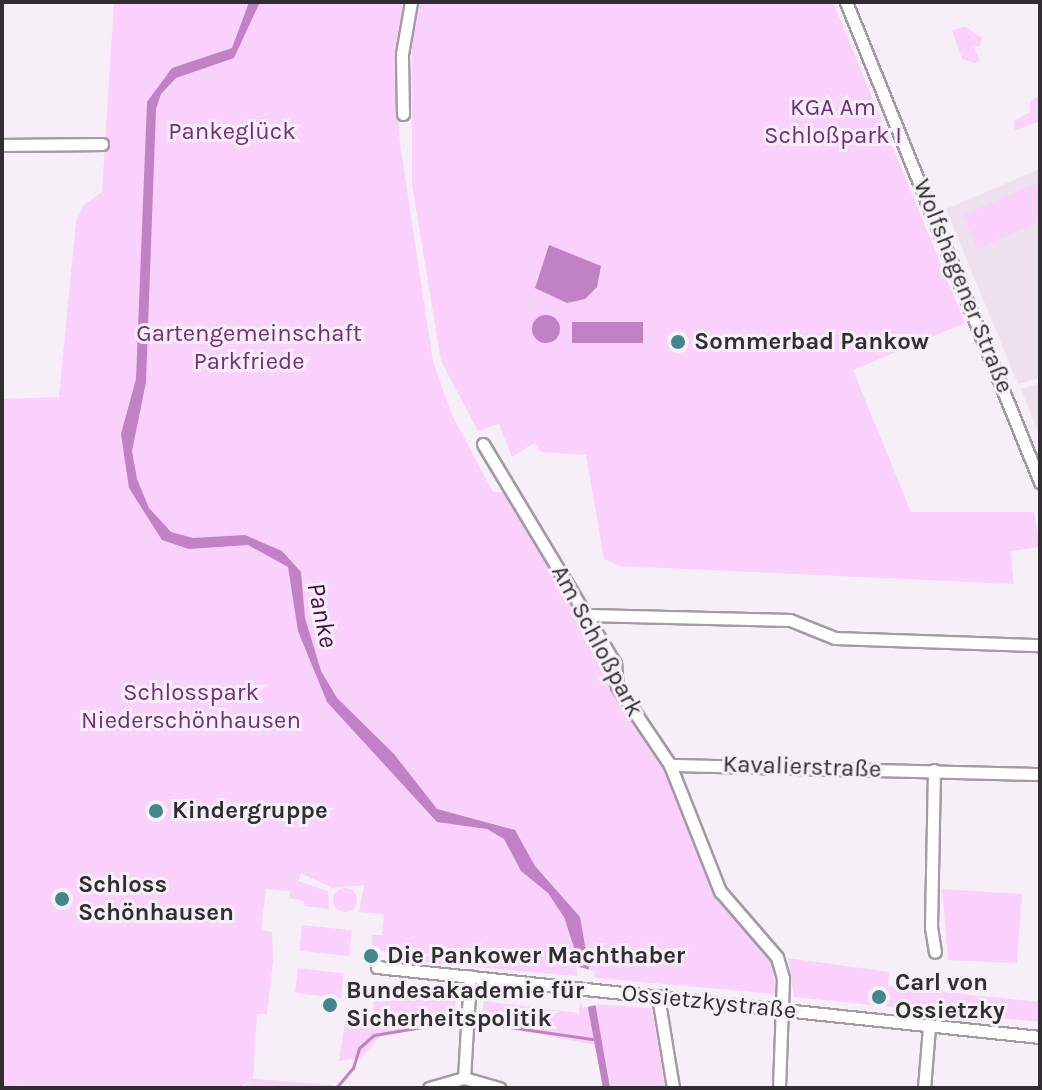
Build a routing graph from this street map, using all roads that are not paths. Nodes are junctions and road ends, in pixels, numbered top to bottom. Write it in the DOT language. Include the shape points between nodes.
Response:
graph roads {
  1 [pos="411,2"];
  2 [pos="846,2"];
  3 [pos="403,114"];
  4 [pos="102,144"];
  5 [pos="2,145"];
  6 [pos="483,444"];
  7 [pos="1040,482"];
  8 [pos="588,615"];
  9 [pos="1040,645"];
  10 [pos="670,765"];
  11 [pos="934,770"];
  12 [pos="1040,774"];
  13 [pos="935,952"];
  14 [pos="377,967"];
  15 [pos="470,976"];
  16 [pos="658,996"];
  17 [pos="781,1010"];
  18 [pos="929,1027"];
  19 [pos="1040,1037"];
  20 [pos="464,1078"];
  21 [pos="429,1088"];
  22 [pos="500,1088"];
  23 [pos="673,1088"];
  24 [pos="779,1088"];
  25 [pos="924,1088"];
  1 -- 3 [label="street" via="402,54"];
  2 -- 7 [label="street, Wolfshagener Straße"];
  4 -- 5 [label="street"];
  6 -- 8 [label="street, Am Schloßpark"];
  8 -- 9 [label="street" via="790,620 835,638"];
  8 -- 10 [label="street, Am Schloßpark" via="615,664 617,686"];
  10 -- 11 [label="street, Kavalierstraße"];
  10 -- 17 [label="street, Am Schloßpark" via="720,891 778,960"];
  11 -- 12 [label="street, Kavalierstraße"];
  11 -- 13 [label="street"];
  14 -- 15 [label="street, Ossietzkystraße"];
  15 -- 16 [label="street, Ossietzkystraße"];
  15 -- 20 [label="street"];
  16 -- 17 [label="street, Ossietzkystraße"];
  16 -- 23 [label="street"];
  17 -- 18 [label="street, Ossietzkystraße"];
  17 -- 24 [label="street, Am Schloßpark"];
  18 -- 19 [label="street, Ossietzkystraße"];
  18 -- 25 [label="street"];
  20 -- 21 [label="street"];
  20 -- 22 [label="street"];
}
